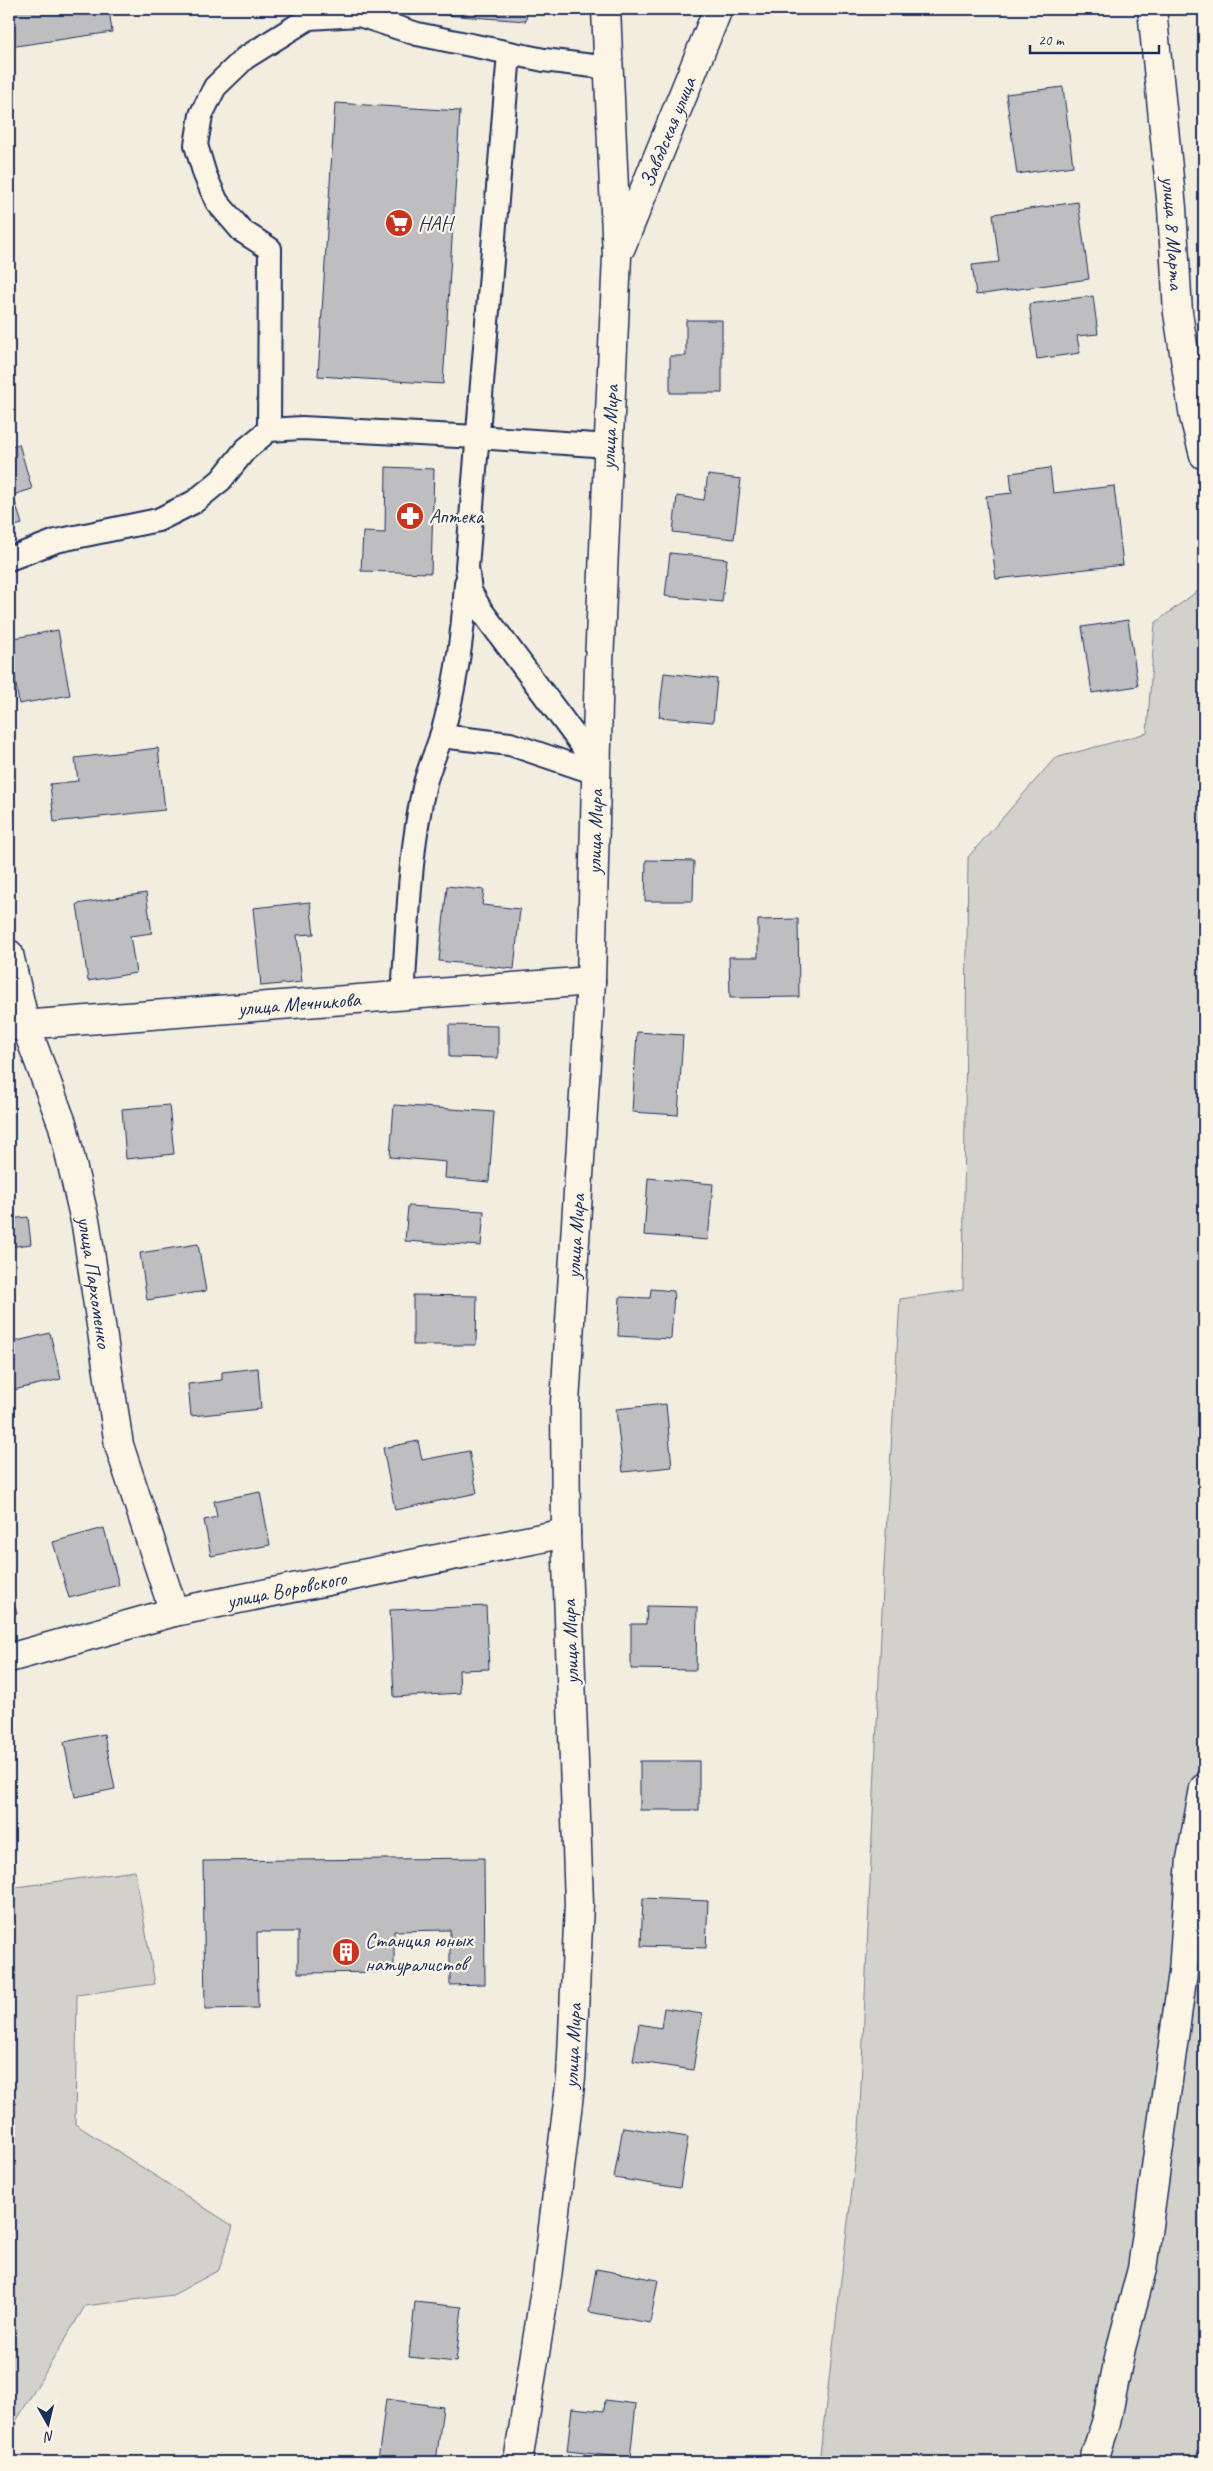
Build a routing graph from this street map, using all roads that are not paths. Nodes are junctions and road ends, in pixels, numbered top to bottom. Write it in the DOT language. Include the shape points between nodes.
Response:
graph roads {
  1 [pos="606,9"];
  2 [pos="718,9"];
  3 [pos="1152,9"];
  4 [pos="359,12"];
  5 [pos="509,53"];
  6 [pos="609,68"];
  7 [pos="617,256"];
  8 [pos="269,430"];
  9 [pos="477,436"];
  10 [pos="609,446"];
  11 [pos="1204,455"];
  12 [pos="9,558"];
  13 [pos="467,567"];
  14 [pos="441,736"];
  15 [pos="596,773"];
  16 [pos="9,954"];
  17 [pos="591,981"];
  18 [pos="403,995"];
  19 [pos="17,1025"];
  20 [pos="566,1533"];
  21 [pos="174,1612"];
  22 [pos="9,1658"];
  23 [pos="1204,1788"];
  24 [pos="518,2462"];
  25 [pos="1093,2462"];
  1 -- 6 [label="street, улица Мира"];
  2 -- 7 [label="street, Заводская улица"];
  3 -- 11 [label="street, улица 8 Марта" via="1172,208 1178,313 1194,417"];
  4 -- 5 [label="lane" via="417,34"];
  4 -- 8 [label="lane" via="309,18 245,58 215,87 200,115 196,145 217,202 242,231 270,249"];
  5 -- 6 [label="lane"];
  5 -- 9 [label="lane"];
  6 -- 7 [label="street, улица Мира"];
  7 -- 10 [label="street, улица Мира"];
  8 -- 9 [label="lane" via="302,428"];
  8 -- 12 [label="lane" via="245,450 221,480 201,496 158,520 56,541"];
  9 -- 10 [label="lane"];
  9 -- 13 [label="lane"];
  10 -- 15 [label="street, улица Мира"];
  13 -- 14 [label="lane" via="464,626"];
  13 -- 15 [label="lane" via="470,591 481,610 581,744"];
  14 -- 15 [label="lane" via="510,744"];
  14 -- 18 [label="lane" via="426,782 417,829"];
  15 -- 17 [label="street, улица Мира"];
  16 -- 19 [label="street, улица Пархоменко"];
  17 -- 18 [label="street, улица Мечникова"];
  17 -- 20 [label="street, улица Мира" via="565,1403"];
  18 -- 19 [label="street, улица Мечникова"];
  19 -- 21 [label="street, улица Пархоменко" via="63,1126 86,1225 119,1445"];
  20 -- 21 [label="street, улица Воровского"];
  20 -- 24 [label="street, улица Мира" via="579,1904 571,2067 546,2277"];
  21 -- 22 [label="street, улица Воровского"];
  23 -- 25 [label="street" via="1191,1859 1183,1972 1142,2269 1106,2423"];
}
